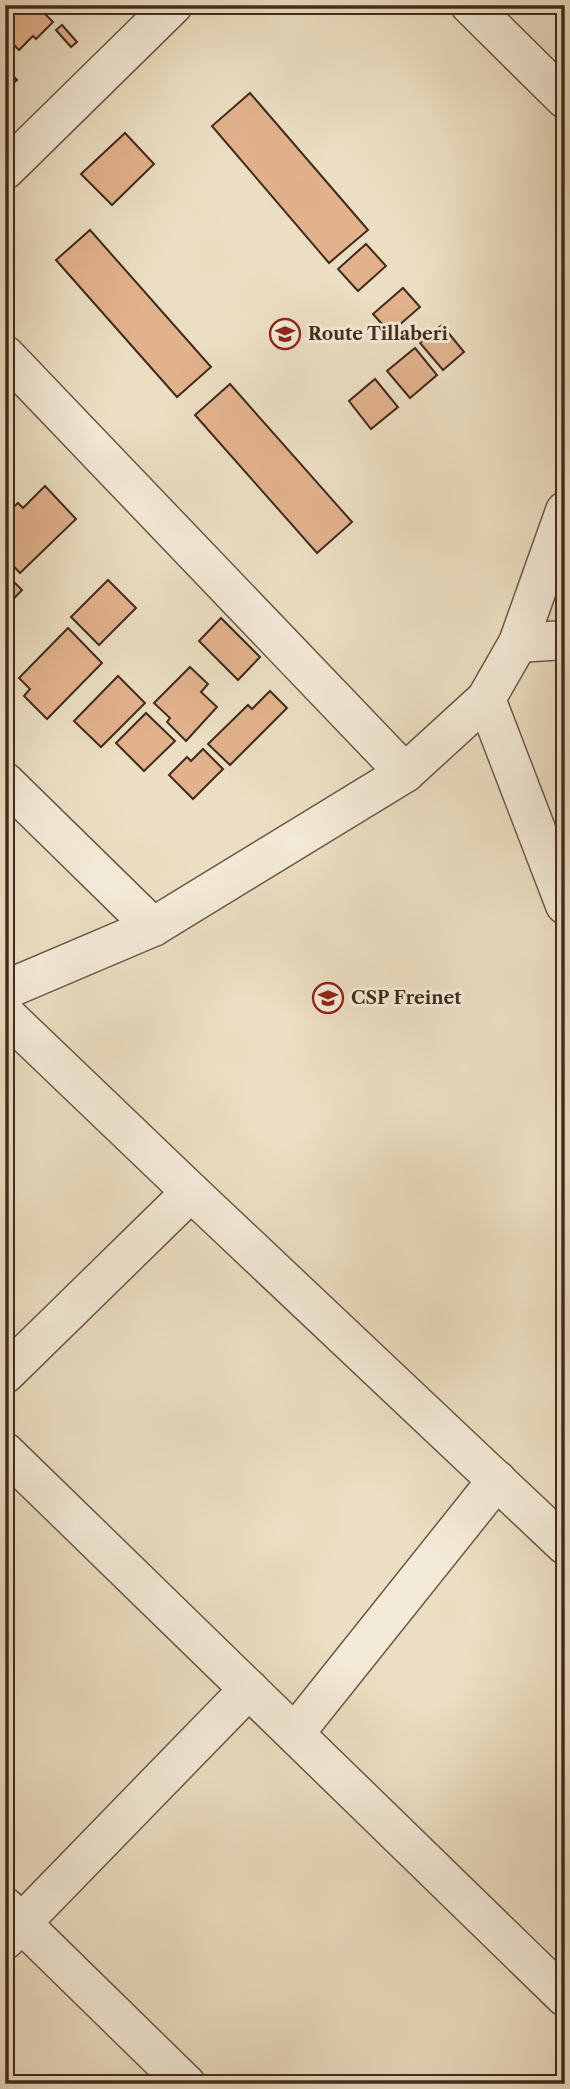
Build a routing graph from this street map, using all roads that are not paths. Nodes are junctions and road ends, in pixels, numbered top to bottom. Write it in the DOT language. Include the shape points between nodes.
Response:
graph roads {
  1 [pos="173,5"];
  2 [pos="470,5"];
  3 [pos="565,99"];
  4 [pos="5,170"];
  5 [pos="5,355"];
  6 [pos="565,511"];
  7 [pos="565,640"];
  8 [pos="518,643"];
  9 [pos="486,699"];
  10 [pos="405,773"];
  11 [pos="5,782"];
  12 [pos="565,905"];
  13 [pos="153,927"];
  14 [pos="5,990"];
  15 [pos="5,1014"];
  16 [pos="191,1192"];
  17 [pos="5,1374"];
  18 [pos="5,1452"];
  19 [pos="497,1480"];
  20 [pos="565,1545"];
  21 [pos="249,1689"];
  22 [pos="295,1733"];
  23 [pos="11,1923"];
  24 [pos="565,1997"];
  25 [pos="186,2084"];
  1 -- 4 [label="street"];
  2 -- 3 [label="street"];
  5 -- 10 [label="street"];
  6 -- 8 [label="street"];
  7 -- 8 [label="street"];
  8 -- 9 [label="street"];
  9 -- 10 [label="street"];
  9 -- 12 [label="street"];
  10 -- 13 [label="street"];
  11 -- 13 [label="street"];
  13 -- 14 [label="street"];
  15 -- 16 [label="street"];
  16 -- 17 [label="street"];
  16 -- 19 [label="street"];
  18 -- 21 [label="street"];
  19 -- 20 [label="street"];
  19 -- 22 [label="street"];
  21 -- 22 [label="street"];
  21 -- 23 [label="street"];
  22 -- 24 [label="street"];
  23 -- 25 [label="street"];
}
